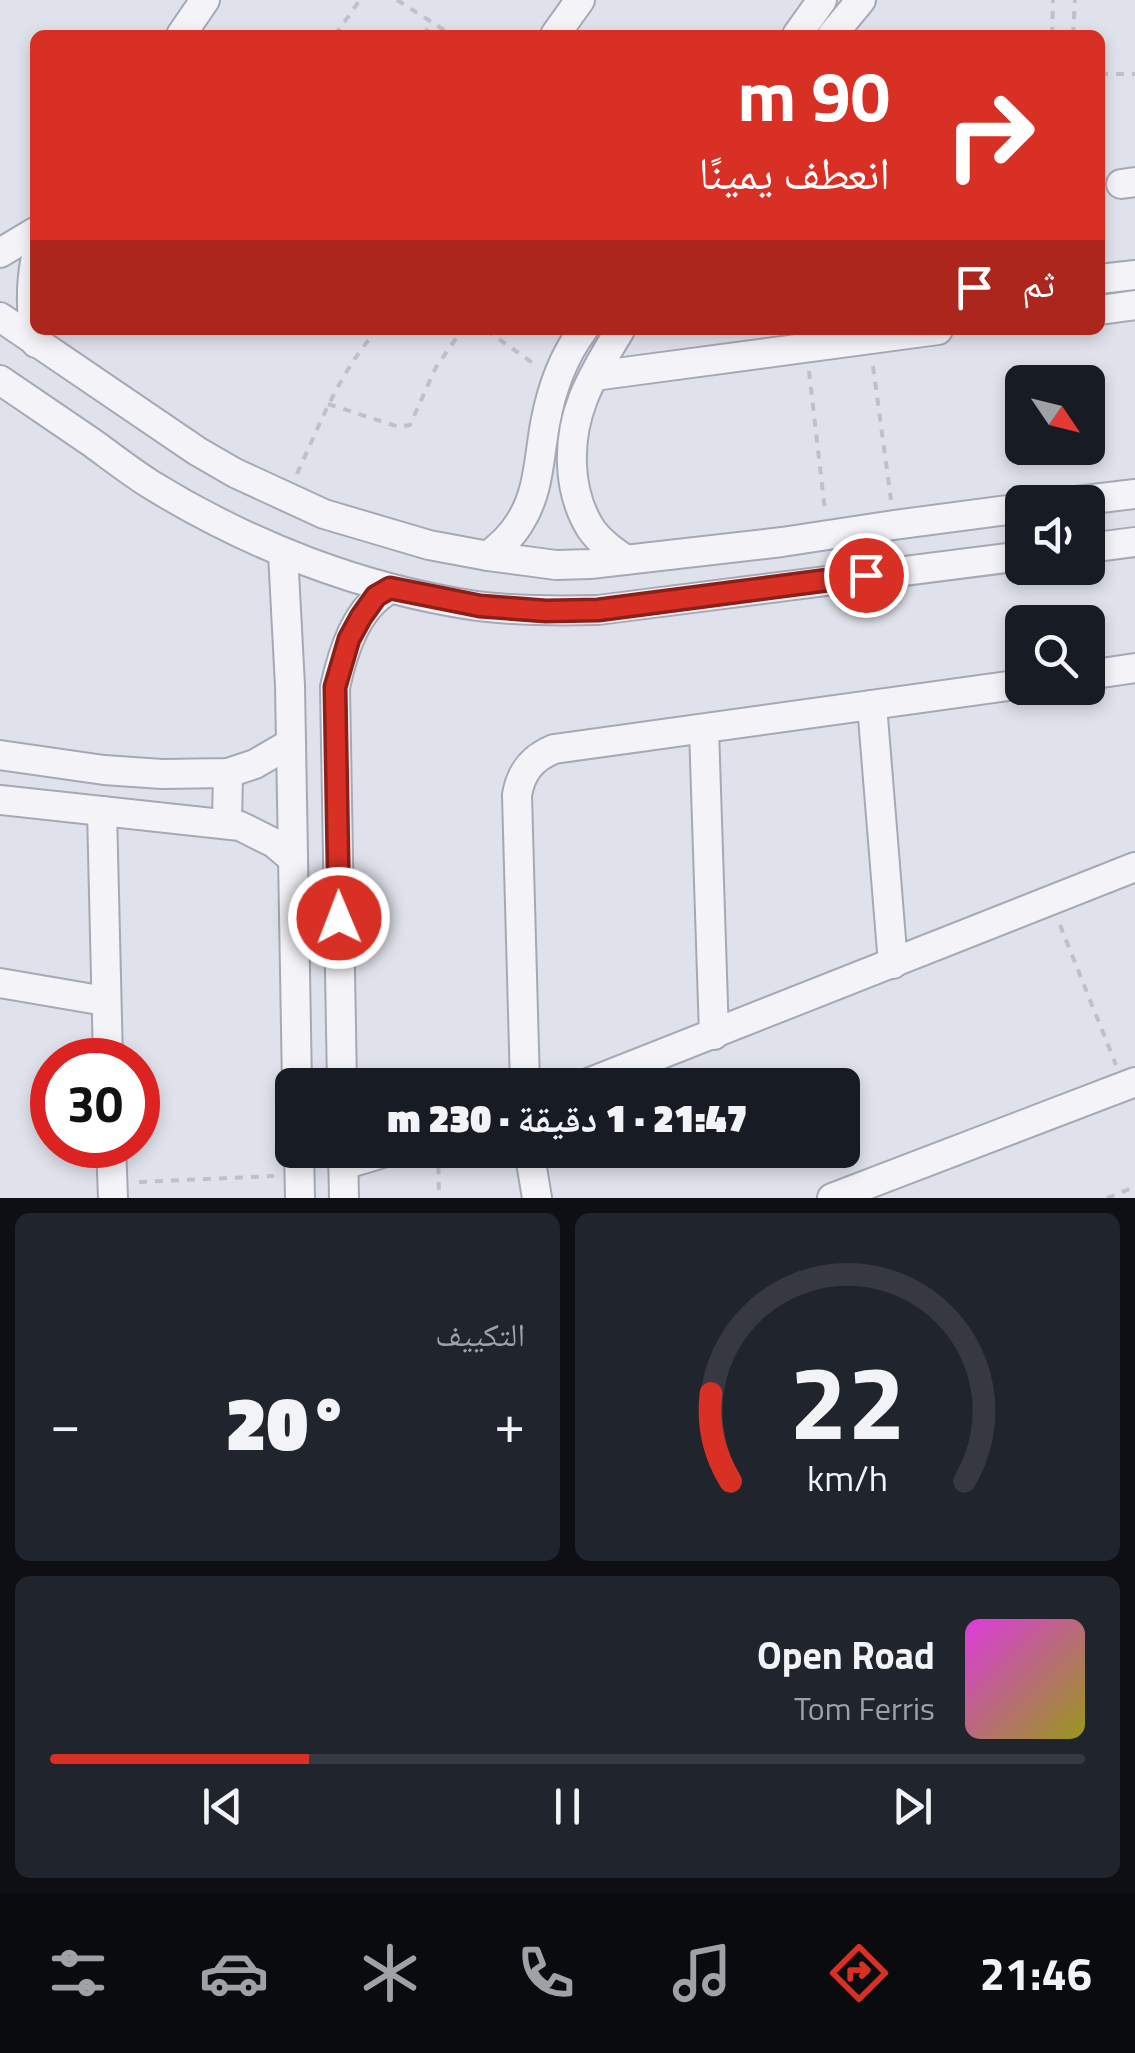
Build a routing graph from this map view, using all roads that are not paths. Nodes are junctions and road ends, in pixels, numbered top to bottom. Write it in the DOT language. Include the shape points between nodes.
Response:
graph roads {
  1 [pos="205,0"];
  2 [pos="580,0"];
  3 [pos="861,0"];
  4 [pos="184,30"];
  5 [pos="559,30"];
  6 [pos="836,30"];
  7 [pos="30,235"];
  8 [pos="0,253"];
  9 [pos="1135,275"];
  10 [pos="1105,279"];
  11 [pos="1135,305"];
  12 [pos="1105,309"];
  13 [pos="0,317"];
  14 [pos="35,335"];
  15 [pos="580,335"];
  16 [pos="617,335"];
  17 [pos="900,335"];
  18 [pos="36,342"];
  19 [pos="594,376"];
  20 [pos="0,380"];
  21 [pos="1135,494"];
  22 [pos="1105,498"];
  23 [pos="1005,510"];
  24 [pos="782,542"];
  25 [pos="1135,542"];
  26 [pos="1105,546"];
  27 [pos="283,553"];
  28 [pos="488,556"];
  29 [pos="1005,558"];
  30 [pos="626,560"];
  31 [pos="788,584"];
  32 [pos="390,588"];
  33 [pos="1135,668"];
  34 [pos="1105,672"];
  35 [pos="290,686"];
  36 [pos="1005,686"];
  37 [pos="335,687"];
  38 [pos="872,705"];
  39 [pos="704,729"];
  40 [pos="291,744"];
  41 [pos="0,755"];
  42 [pos="228,773"];
  43 [pos="0,800"];
  44 [pos="102,811"];
  45 [pos="226,824"];
  46 [pos="293,859"];
  47 [pos="1135,867"];
  48 [pos="893,964"];
  49 [pos="0,983"];
  50 [pos="340,994"];
  51 [pos="296,998"];
  52 [pos="105,1001"];
  53 [pos="714,1035"];
  54 [pos="107,1038"];
  55 [pos="298,1068"];
  56 [pos="342,1068"];
  57 [pos="525,1068"];
  58 [pos="628,1068"];
  59 [pos="1130,1084"];
  60 [pos="343,1168"];
  61 [pos="532,1168"];
  62 [pos="344,1198"];
  63 [pos="537,1198"];
  64 [pos="832,1198"];
  1 -- 4 [label="street"];
  2 -- 5 [label="street"];
  3 -- 6 [label="street"];
  7 -- 8 [label="street"];
  9 -- 10 [label="street"];
  11 -- 12 [label="street"];
  13 -- 18 [label="street"];
  14 -- 18 [label="street"];
  15 -- 28 [label="street" via="557,380 528,509"];
  16 -- 19 [label="street"];
  17 -- 19 [label="street"];
  18 -- 28 [label="street" via="235,474 372,529"];
  19 -- 30 [label="street" via="572,440 575,486 591,528"];
  20 -- 27 [label="street" via="149,484"];
  21 -- 22 [label="street"];
  23 -- 24 [label="street"];
  24 -- 30 [label="street"];
  24 -- 31 [label="street"];
  25 -- 26 [label="street"];
  27 -- 32 [label="street"];
  27 -- 35 [label="street"];
  28 -- 30 [label="street" via="556,565"];
  29 -- 31 [label="street"];
  31 -- 32 [label="street" via="546,611"];
  32 -- 37 [label="street" via="376,596 355,628"];
  33 -- 34 [label="street"];
  35 -- 37 [label="street"];
  35 -- 40 [label="street"];
  36 -- 38 [label="street"];
  37 -- 50 [label="street"];
  38 -- 39 [label="street"];
  38 -- 48 [label="street"];
  39 -- 53 [label="street"];
  39 -- 57 [label="street" via="554,749 525,771 517,795"];
  40 -- 42 [label="street"];
  40 -- 46 [label="street"];
  41 -- 42 [label="street" via="162,774"];
  42 -- 45 [label="street"];
  43 -- 44 [label="street"];
  44 -- 45 [label="street"];
  44 -- 52 [label="street"];
  45 -- 46 [label="street" via="257,834"];
  46 -- 51 [label="street"];
  47 -- 48 [label="street"];
  48 -- 53 [label="street"];
  49 -- 52 [label="street"];
  50 -- 51 [label="street"];
  50 -- 56 [label="street"];
  51 -- 55 [label="street"];
  52 -- 54 [label="street"];
  53 -- 58 [label="street"];
  59 -- 64 [label="street"];
  60 -- 62 [label="street"];
  61 -- 63 [label="street"];
}
